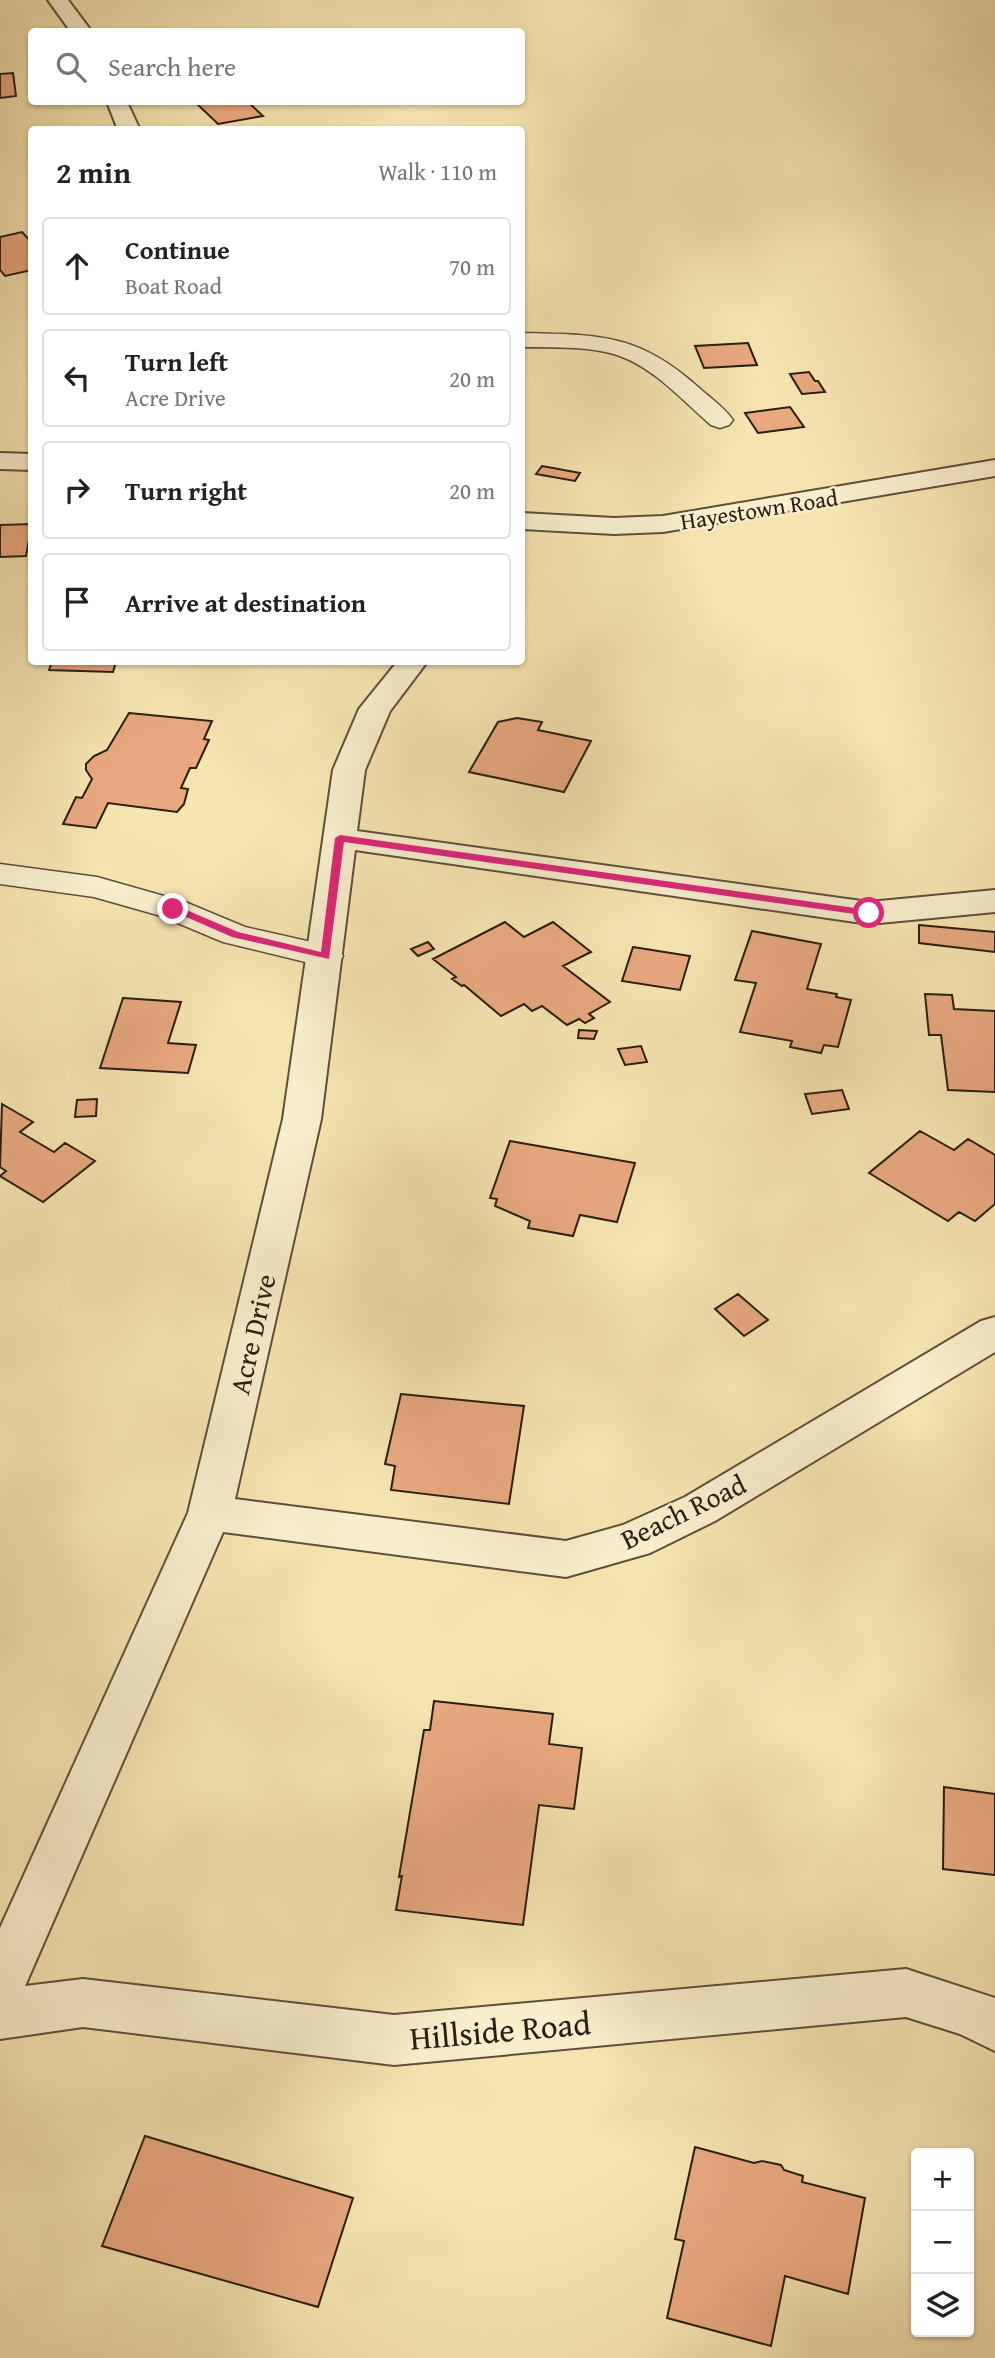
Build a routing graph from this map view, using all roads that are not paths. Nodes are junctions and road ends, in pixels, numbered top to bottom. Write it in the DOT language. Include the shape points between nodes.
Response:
graph roads {
  1 [pos="58,0"];
  2 [pos="79,28"];
  3 [pos="118,105"];
  4 [pos="127,126"];
  5 [pos="525,340"];
  6 [pos="720,420"];
  7 [pos="0,461"];
  8 [pos="28,462"];
  9 [pos="995,468"];
  10 [pos="525,521"];
  11 [pos="410,665"];
  12 [pos="340,838"];
  13 [pos="0,874"];
  14 [pos="995,901"];
  15 [pos="326,956"];
  16 [pos="995,1332"];
  17 [pos="210,1513"];
  18 [pos="0,1985"];
  19 [pos="0,2014"];
  20 [pos="995,2026"];
  1 -- 2 [label="street"];
  3 -- 4 [label="street"];
  5 -- 6 [label="lane" via="580,342 632,352 660,367"];
  7 -- 8 [label="street"];
  9 -- 10 [label="street, Hayestown Road" via="663,524"];
  11 -- 12 [label="street, Acre Drive" via="375,709 349,770"];
  12 -- 14 [label="street" via="869,913"];
  12 -- 15 [label="street, Acre Drive"];
  13 -- 15 [label="lane" via="97,887 173,909 235,935"];
  15 -- 17 [label="street, Acre Drive" via="302,1119"];
  16 -- 17 [label="street, Beach Road" via="700,1509 634,1540 566,1559"];
  17 -- 18 [label="street, Acre Drive"];
  19 -- 20 [label="street, Hillside Road" via="83,2003 394,2040 906,1993 973,2012"];
}
